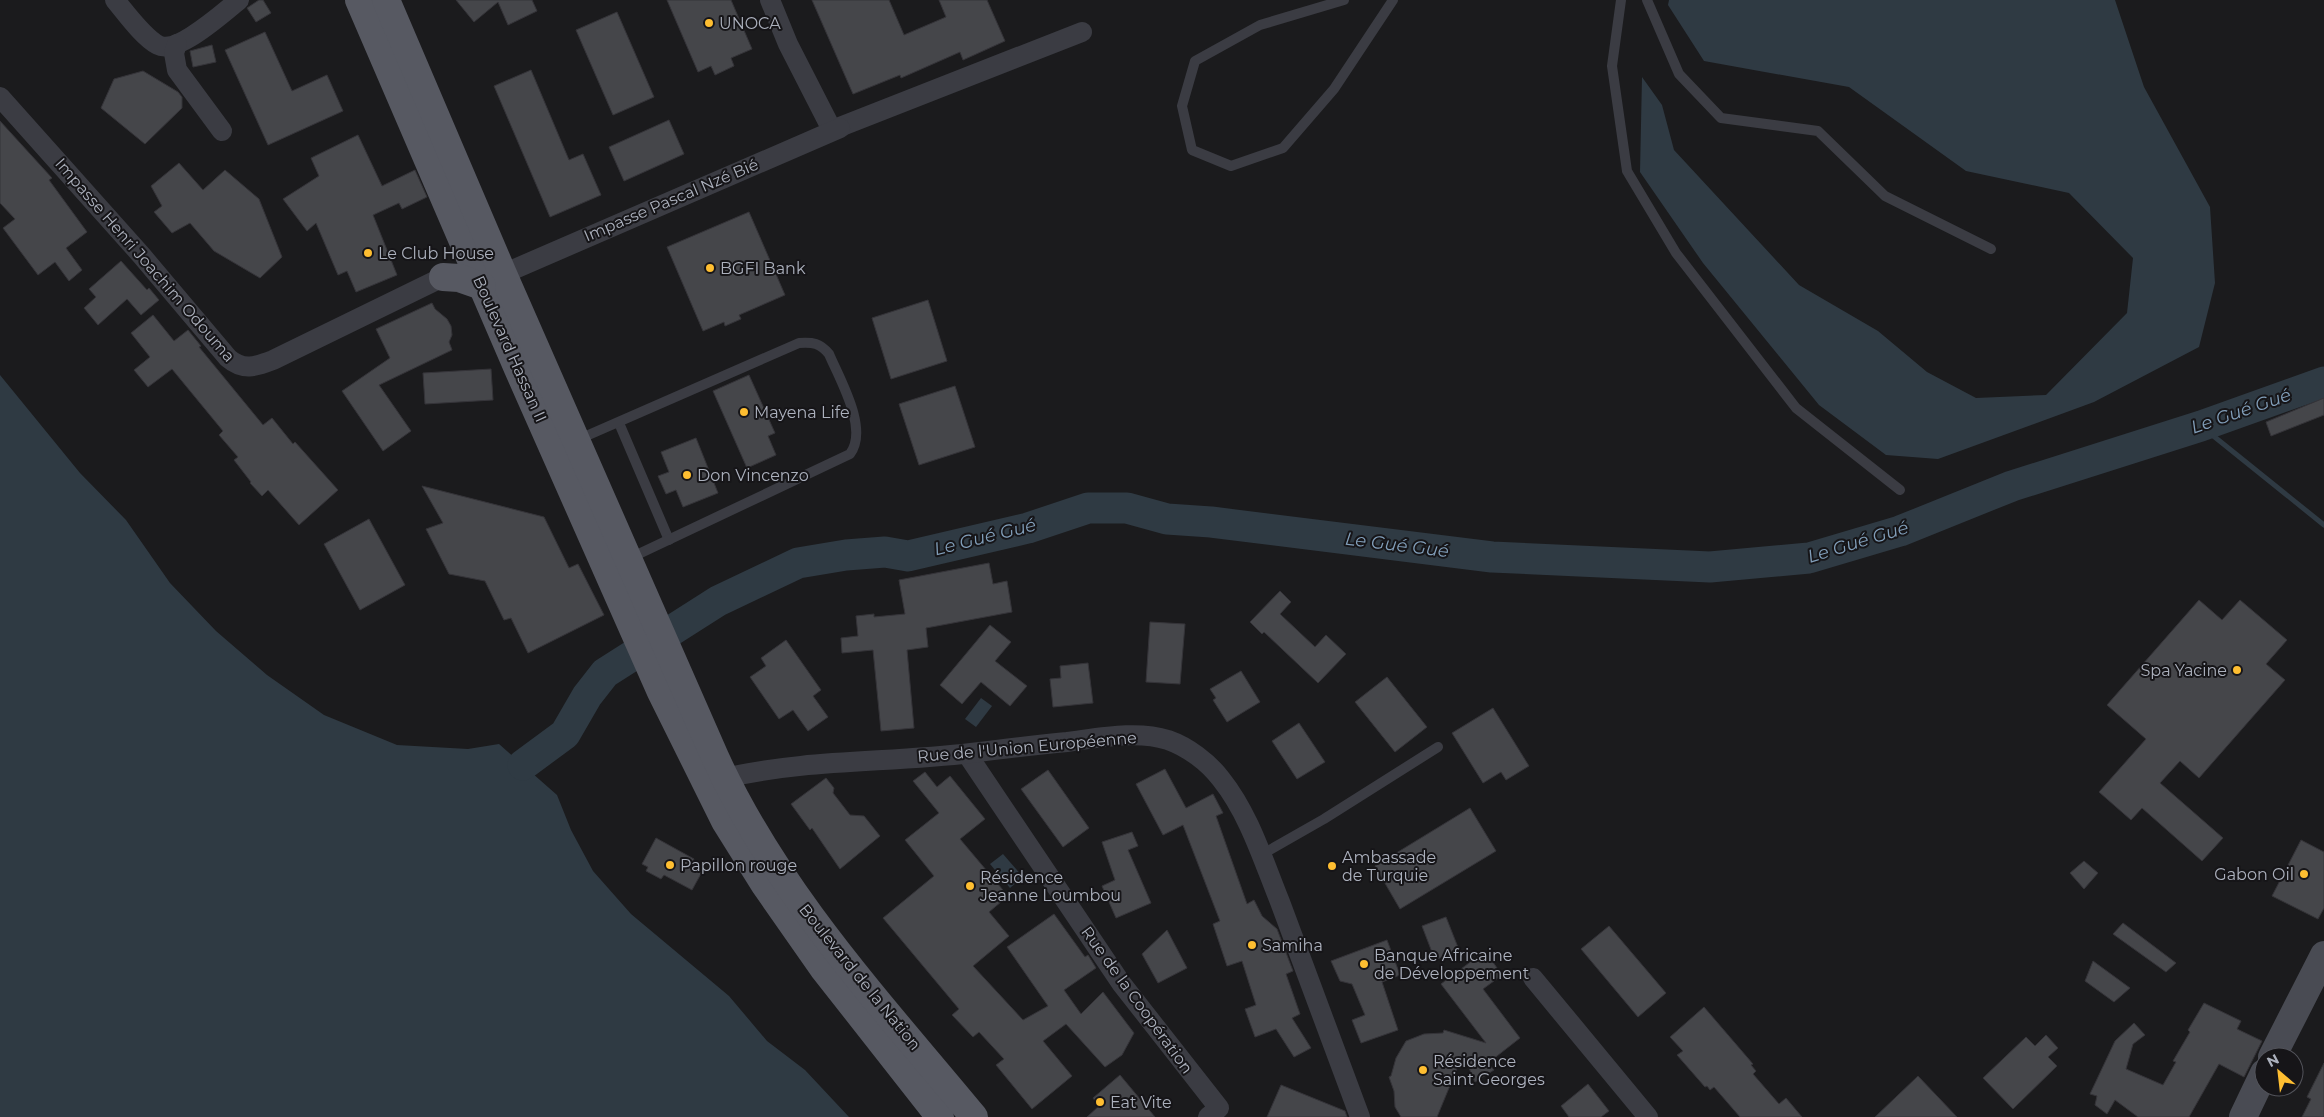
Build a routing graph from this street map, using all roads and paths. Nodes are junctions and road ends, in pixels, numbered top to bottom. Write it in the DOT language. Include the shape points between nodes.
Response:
graph roads {
  1 [pos="115,0"];
  2 [pos="239,0"];
  3 [pos="359,0"];
  4 [pos="386,0"];
  5 [pos="770,0"];
  6 [pos="1344,0"];
  7 [pos="1393,0"];
  8 [pos="1621,0"];
  9 [pos="1647,0"];
  10 [pos="1082,32"];
  11 [pos="177,44"];
  12 [pos="0,97"];
  13 [pos="836,129"];
  14 [pos="222,132"];
  15 [pos="464,243"];
  16 [pos="1991,249"];
  17 [pos="443,276"];
  18 [pos="492,280"];
  19 [pos="618,423"];
  20 [pos="576,441"];
  21 [pos="1900,490"];
  22 [pos="669,540"];
  23 [pos="628,559"];
  24 [pos="678,670"];
  25 [pos="662,692"];
  26 [pos="1438,748"];
  27 [pos="967,754"];
  28 [pos="725,778"];
  29 [pos="1262,855"];
  30 [pos="2324,955"];
  31 [pos="1533,978"];
  32 [pos="2277,1047"];
  33 [pos="2254,1094"];
  34 [pos="940,1117"];
  35 [pos="974,1117"];
  36 [pos="1208,1117"];
  37 [pos="1360,1117"];
  38 [pos="1648,1117"];
  39 [pos="2243,1117"];
  1 -- 11 [label="street" via="156,44 167,47"];
  2 -- 11 [label="street"];
  3 -- 15 [label="main road, Boulevard Hassan II"];
  4 -- 18 [label="main road, Boulevard Hassan II"];
  5 -- 13 [label="street" via="788,44"];
  6 -- 7 [label="lane" via="1260,25 1195,62 1182,106 1192,150 1231,166 1283,148 1334,89"];
  8 -- 21 [label="lane" via="1612,66 1627,171 1676,253 1796,408"];
  9 -- 16 [label="lane" via="1678,74 1721,118 1818,131 1885,196"];
  10 -- 13 [label="street, Impasse Pascal Nzé Bié"];
  11 -- 14 [label="street" via="174,53 177,70"];
  12 -- 17 [label="street, Impasse Henri Joachim Odouma" via="228,358 240,367 255,367 272,360"];
  13 -- 18 [label="street, Impasse Pascal Nzé Bié"];
  15 -- 17 [label="main road"];
  15 -- 18 [label="main road, Boulevard Hassan II"];
  17 -- 18 [label="main road"];
  18 -- 20 [label="main road, Boulevard Hassan II"];
  18 -- 25 [label="main road, Boulevard Hassan II" via="627,615"];
  19 -- 20 [label="lane"];
  19 -- 22 [label="lane"];
  19 -- 22 [label="lane" via="799,343 821,345 829,354 856,422 856,447 850,454"];
  20 -- 23 [label="main road, Boulevard Hassan II"];
  22 -- 23 [label="lane"];
  23 -- 24 [label="main road, Boulevard Hassan II"];
  24 -- 28 [label="main road, Boulevard de la Nation"];
  25 -- 34 [label="main road, Boulevard de la Nation" via="725,821 764,885 823,968"];
  26 -- 29 [label="lane"];
  27 -- 28 [label="street, Rue de l'Union Européenne" via="825,762"];
  27 -- 29 [label="street, Rue de l'Union Européenne" via="1112,736 1168,740 1206,762 1221,778 1242,810"];
  27 -- 36 [label="street, Rue de la Coopération" via="1121,982 1219,1108"];
  28 -- 35 [label="main road, Boulevard de la Nation" via="764,848 831,946"];
  29 -- 37 [label="street, Rue de l'Union Européenne"];
  30 -- 32 [label="main road"];
  31 -- 38 [label="street"];
  33 -- 39 [label="main road"];
}
